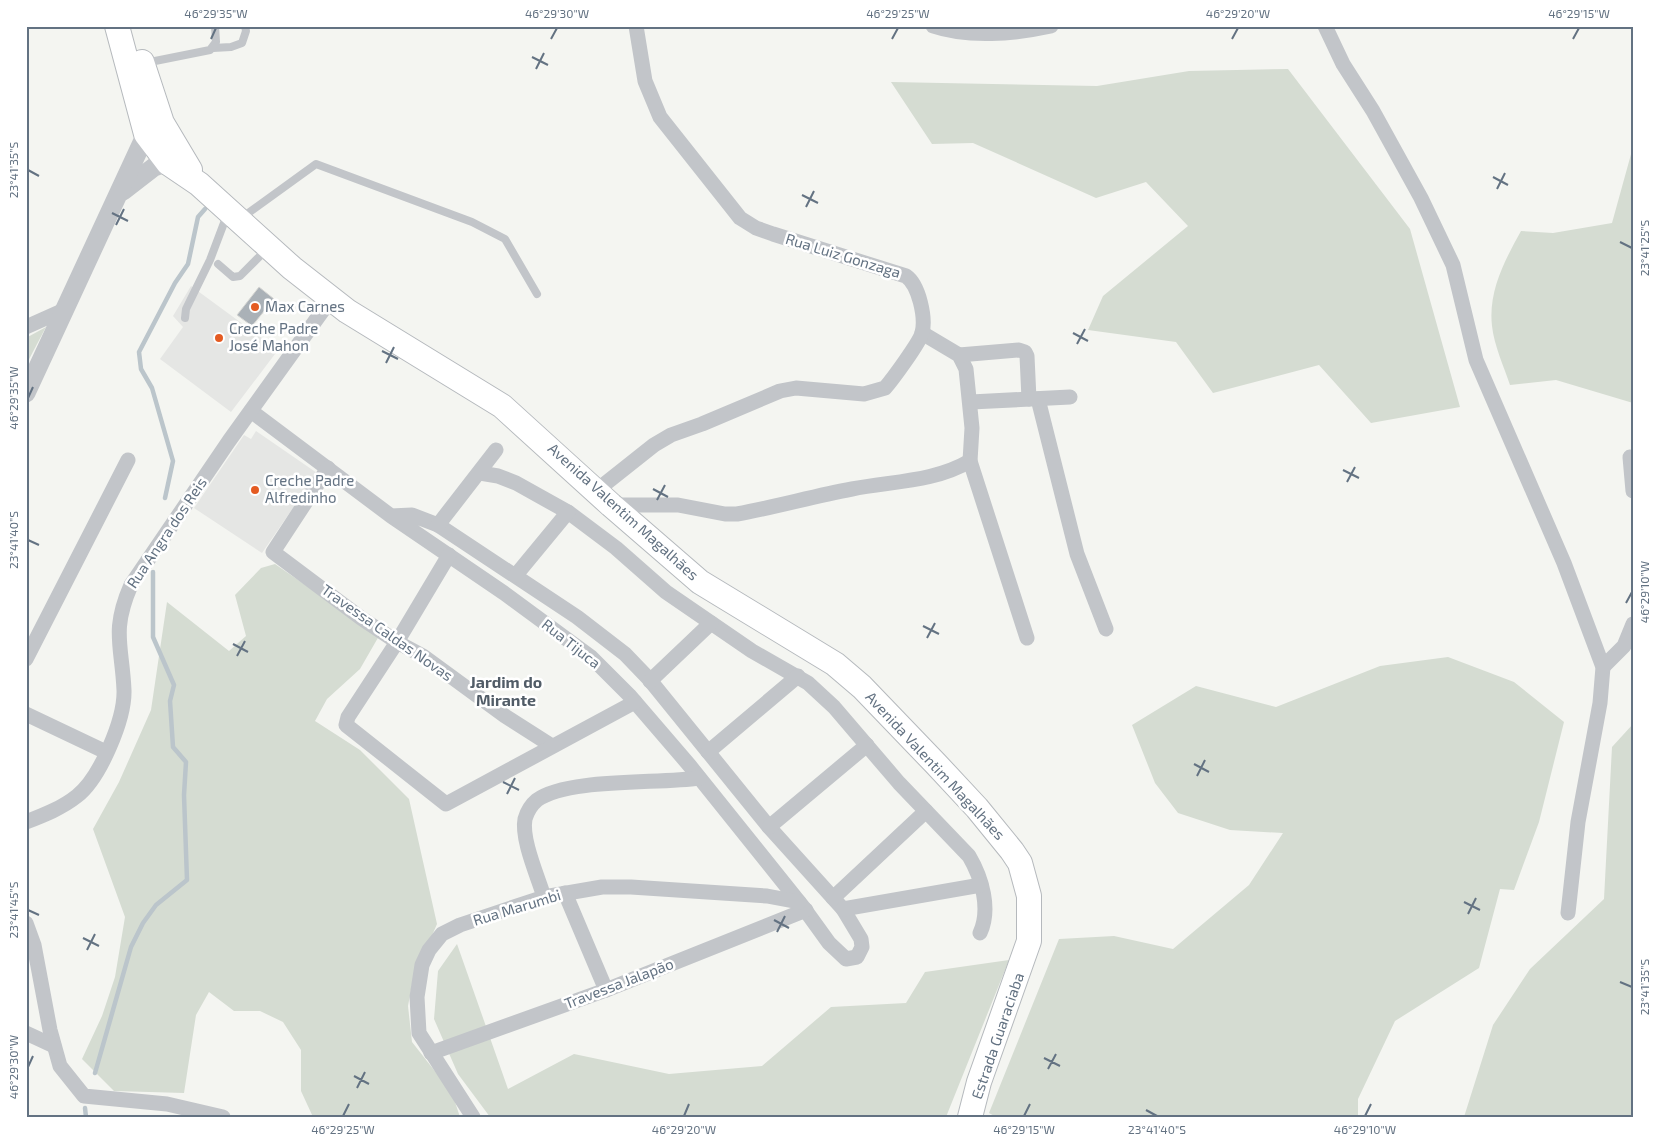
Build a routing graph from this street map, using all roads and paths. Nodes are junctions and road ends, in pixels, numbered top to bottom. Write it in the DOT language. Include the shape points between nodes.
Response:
graph roads {
  1 [pos="117,26"];
  2 [pos="132,26"];
  3 [pos="215,26"];
  4 [pos="245,26"];
  5 [pos="636,26"];
  6 [pos="933,26"];
  7 [pos="1051,26"];
  8 [pos="1325,26"];
  9 [pos="213,48"];
  10 [pos="143,63"];
  11 [pos="154,129"];
  12 [pos="175,159"];
  13 [pos="118,195"];
  14 [pos="233,215"];
  15 [pos="269,248"];
  16 [pos="218,264"];
  17 [pos="537,294"];
  18 [pos="331,299"];
  19 [pos="64,310"];
  20 [pos="185,318"];
  21 [pos="26,327"];
  22 [pos="922,333"];
  23 [pos="959,355"];
  24 [pos="29,380"];
  25 [pos="1070,397"];
  26 [pos="1034,399"];
  27 [pos="971,402"];
  28 [pos="251,411"];
  29 [pos="496,450"];
  30 [pos="1630,457"];
  31 [pos="128,460"];
  32 [pos="970,461"];
  33 [pos="328,468"];
  34 [pos="480,473"];
  35 [pos="1633,491"];
  36 [pos="603,498"];
  37 [pos="568,512"];
  38 [pos="391,516"];
  39 [pos="438,525"];
  40 [pos="448,555"];
  41 [pos="516,575"];
  42 [pos="711,623"];
  43 [pos="1633,624"];
  44 [pos="1106,629"];
  45 [pos="1028,638"];
  46 [pos="397,642"];
  47 [pos="26,659"];
  48 [pos="1603,667"];
  49 [pos="798,676"];
  50 [pos="650,681"];
  51 [pos="635,702"];
  52 [pos="26,714"];
  53 [pos="867,745"];
  54 [pos="552,746"];
  55 [pos="106,752"];
  56 [pos="708,752"];
  57 [pos="699,778"];
  58 [pos="926,811"];
  59 [pos="26,822"];
  60 [pos="769,827"];
  61 [pos="981,885"];
  62 [pos="565,893"];
  63 [pos="544,897"];
  64 [pos="838,904"];
  65 [pos="802,906"];
  66 [pos="1568,913"];
  67 [pos="26,923"];
  68 [pos="980,933"];
  69 [pos="1026,955"];
  70 [pos="606,990"];
  71 [pos="26,1033"];
  72 [pos="54,1046"];
  73 [pos="430,1053"];
  74 [pos="223,1117"];
  75 [pos="473,1117"];
  76 [pos="970,1117"];
  1 -- 11 [label="main road, Avenida Valentim Magalhães"];
  2 -- 10 [label="main road, Avenida Valentim Magalhães"];
  3 -- 9 [label="lane"];
  4 -- 9 [label="lane" via="242,43"];
  5 -- 22 [label="street, Rua Luiz Gonzaga" via="645,81 660,117 740,218 756,228 913,280 921,301"];
  6 -- 7 [label="street" via="991,33"];
  8 -- 48 [label="street" via="1343,64 1421,198 1453,265 1476,360 1564,563"];
  9 -- 10 [label="lane"];
  10 -- 11 [label="main road, Avenida Valentim Magalhães"];
  11 -- 12 [label="main road, Avenida Valentim Magalhães"];
  11 -- 13 [label="street"];
  12 -- 13 [label="street" via="145,173"];
  12 -- 14 [label="main road, Avenida Valentim Magalhães"];
  13 -- 19 [label="street"];
  14 -- 15 [label="main road, Avenida Valentim Magalhães"];
  14 -- 17 [label="lane" via="316,164 472,222 505,239"];
  14 -- 20 [label="lane" via="186,309"];
  15 -- 16 [label="lane" via="240,276 233,276"];
  15 -- 18 [label="main road, Avenida Valentim Magalhães"];
  18 -- 28 [label="street, Rua Angra dos Reis"];
  18 -- 36 [label="main road, Avenida Valentim Magalhães" via="502,406"];
  19 -- 21 [label="street"];
  19 -- 24 [label="street"];
  22 -- 23 [label="street"];
  22 -- 36 [label="street" via="885,388 864,394 796,388 780,391 671,434 654,445"];
  23 -- 26 [label="street" via="1025,352"];
  23 -- 27 [label="street" via="966,369"];
  25 -- 26 [label="street"];
  26 -- 27 [label="street"];
  26 -- 44 [label="street" via="1077,554"];
  27 -- 32 [label="street"];
  28 -- 33 [label="street, Rua Tijuca"];
  28 -- 55 [label="street, Rua Angra dos Reis" via="131,585 121,608 118,626 124,691 118,723"];
  29 -- 34 [label="street"];
  30 -- 35 [label="street"];
  31 -- 47 [label="street"];
  32 -- 36 [label="street" via="936,476 853,488 737,514"];
  32 -- 45 [label="street"];
  33 -- 38 [label="street, Rua Tijuca"];
  33 -- 46 [label="street, Travessa Caldas Novas" via="273,552"];
  34 -- 37 [label="street" via="516,483"];
  34 -- 39 [label="street"];
  36 -- 69 [label="main road, Avenida Valentim Magalhães" via="700,582 836,664 977,808 1012,851 1025,877 1030,914"];
  37 -- 41 [label="street"];
  37 -- 42 [label="street" via="666,592"];
  38 -- 39 [label="street" via="412,515"];
  38 -- 40 [label="street, Rua Tijuca"];
  39 -- 41 [label="street"];
  40 -- 46 [label="street"];
  40 -- 51 [label="street, Rua Tijuca" via="591,657"];
  41 -- 50 [label="street" via="599,633 625,654"];
  42 -- 49 [label="street" via="752,651"];
  42 -- 50 [label="street"];
  43 -- 48 [label="street" via="1624,646"];
  46 -- 54 [label="street, Travessa Caldas Novas" via="423,656"];
  46 -- 54 [label="street" via="346,725 446,804"];
  48 -- 66 [label="street" via="1600,703 1578,822"];
  49 -- 53 [label="street" via="821,693"];
  49 -- 56 [label="street"];
  50 -- 56 [label="street"];
  51 -- 54 [label="street"];
  51 -- 57 [label="street, Rua Tijuca"];
  52 -- 55 [label="street"];
  53 -- 58 [label="street"];
  53 -- 60 [label="street"];
  55 -- 59 [label="street, Rua Angra dos Reis" via="78,795 64,806"];
  56 -- 60 [label="street"];
  57 -- 63 [label="street" via="574,788 537,800 525,821 526,838"];
  57 -- 65 [label="street, Rua Tijuca"];
  58 -- 61 [label="street" via="969,856"];
  58 -- 64 [label="street"];
  60 -- 64 [label="street"];
  61 -- 64 [label="street"];
  61 -- 68 [label="street" via="986,913"];
  62 -- 63 [label="street, Rua Marumbi"];
  62 -- 65 [label="street, Rua Marumbi" via="631,887 766,896"];
  62 -- 70 [label="street"];
  63 -- 73 [label="street, Rua Marumbi" via="460,925 442,934 429,950 422,965 417,997 420,1032"];
  64 -- 65 [label="street, Rua Tijuca" via="861,939 861,952 857,957 846,959 829,943"];
  65 -- 70 [label="street, Travessa Jalapão"];
  67 -- 72 [label="street" via="34,944"];
  69 -- 76 [label="main road, Estrada Guaraciaba" via="985,1065"];
  70 -- 73 [label="street, Travessa Jalapão"];
  71 -- 72 [label="street"];
  72 -- 74 [label="street" via="60,1066 84,1096 167,1104"];
  73 -- 75 [label="street, Rua Marumbi"];
}
